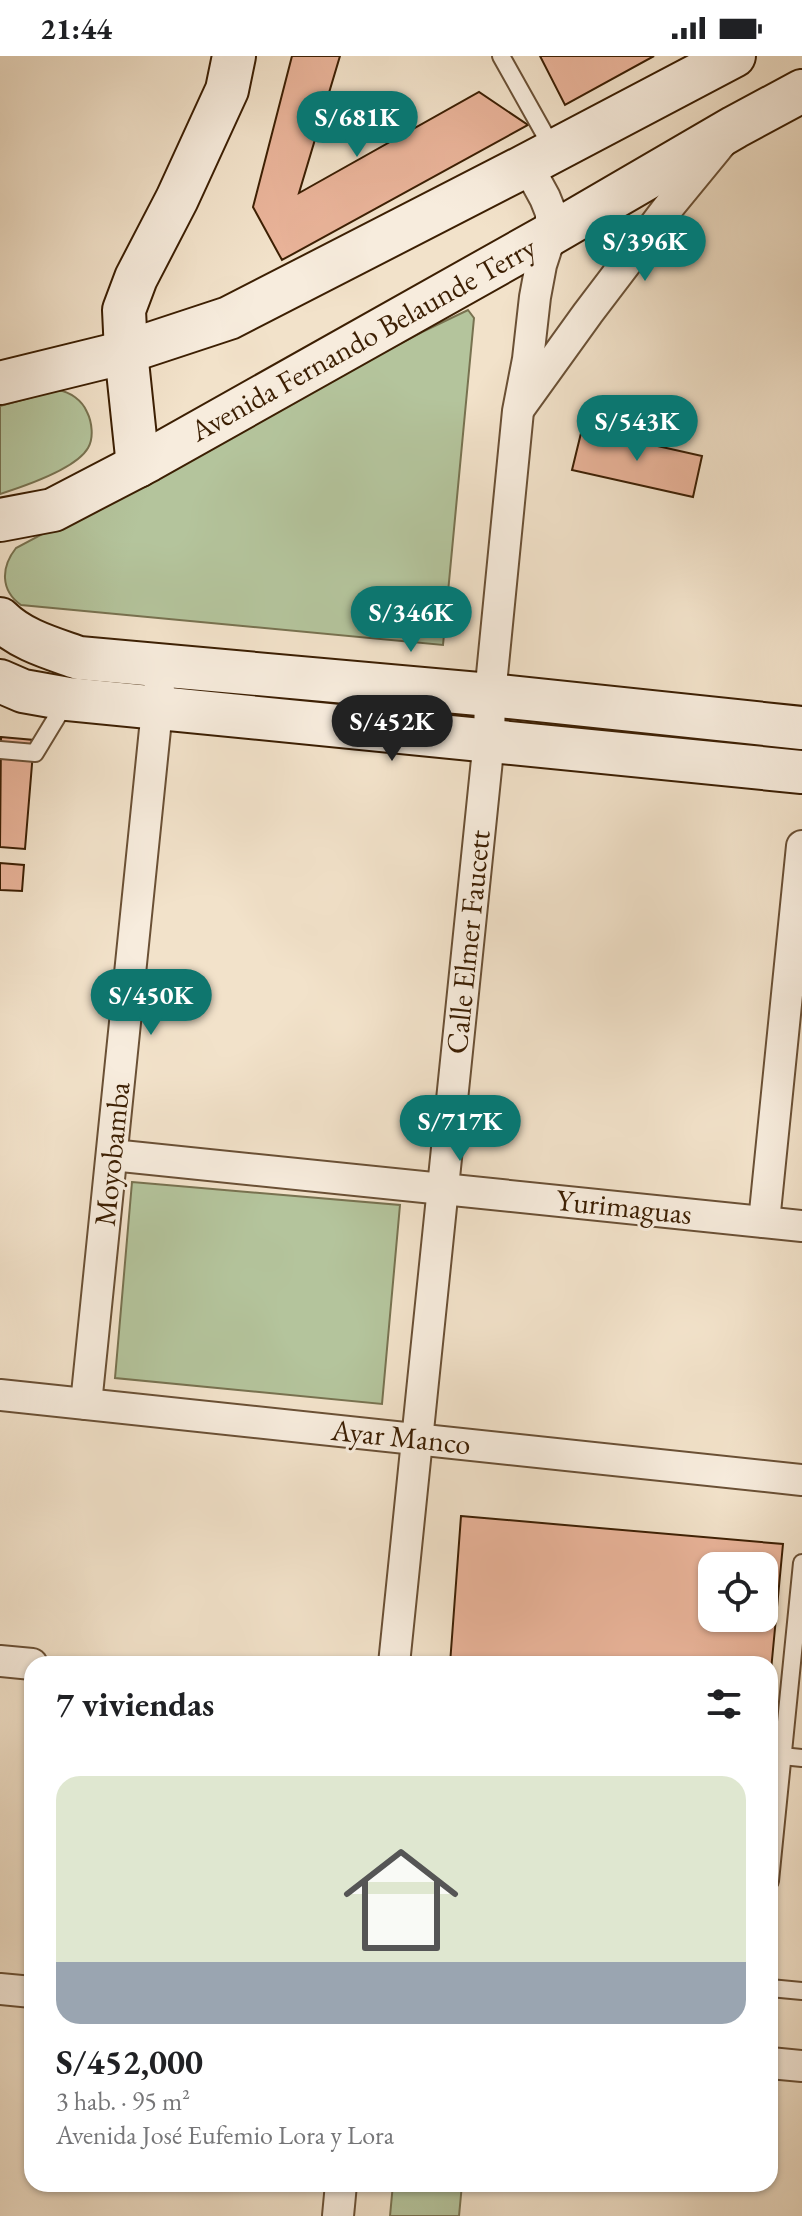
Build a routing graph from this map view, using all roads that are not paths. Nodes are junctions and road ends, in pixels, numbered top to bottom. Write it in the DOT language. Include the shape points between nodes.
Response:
graph roads {
  1 [pos="234,56"];
  2 [pos="501,56"];
  3 [pos="734,56"];
  4 [pos="802,91"];
  5 [pos="735,127"];
  6 [pos="540,158"];
  7 [pos="551,234"];
  8 [pos="126,352"];
  9 [pos="0,383"];
  10 [pos="518,411"];
  11 [pos="138,466"];
  12 [pos="0,520"];
  13 [pos="0,619"];
  14 [pos="161,665"];
  15 [pos="0,681"];
  16 [pos="490,695"];
  17 [pos="68,699"];
  18 [pos="158,707"];
  19 [pos="802,728"];
  20 [pos="489,740"];
  21 [pos="0,750"];
  22 [pos="802,772"];
  23 [pos="802,846"];
  24 [pos="112,1155"];
  25 [pos="443,1189"];
  26 [pos="764,1222"];
  27 [pos="802,1226"];
  28 [pos="0,1395"];
  29 [pos="86,1404"];
  30 [pos="418,1439"];
  31 [pos="802,1480"];
  32 [pos="802,1563"];
  33 [pos="395,1656"];
  34 [pos="0,1661"];
  35 [pos="24,1663"];
  36 [pos="782,1756"];
  37 [pos="802,1758"];
  38 [pos="778,1798"];
  39 [pos="0,1989"];
  40 [pos="778,1989"];
  41 [pos="24,1991"];
  42 [pos="802,1991"];
  43 [pos="778,2064"];
  44 [pos="802,2066"];
  45 [pos="340,2192"];
  46 [pos="338,2216"];
  1 -- 8 [label="main road" via="227,90 124,310"];
  2 -- 6 [label="lane"];
  3 -- 6 [label="main road"];
  4 -- 5 [label="main road, Avenida Fernando Belaunde Terry"];
  5 -- 7 [label="main road, Avenida Fernando Belaunde Terry"];
  5 -- 10 [label="street" via="649,232"];
  6 -- 7 [label="street, Calle Elmer Faucett"];
  6 -- 8 [label="main road" via="229,318"];
  7 -- 10 [label="street, Calle Elmer Faucett" via="535,297"];
  7 -- 11 [label="main road, Avenida Fernando Belaunde Terry"];
  8 -- 9 [label="main road"];
  8 -- 11 [label="main road"];
  10 -- 16 [label="street, Calle Elmer Faucett"];
  11 -- 12 [label="main road, Avenida Fernando Belaunde Terry" via="53,510"];
  13 -- 14 [label="main road" via="38,644 79,658"];
  14 -- 16 [label="main road"];
  14 -- 18 [label="street, Moyobamba"];
  15 -- 17 [label="main road"];
  16 -- 19 [label="main road"];
  16 -- 20 [label="street, Calle Elmer Faucett"];
  17 -- 18 [label="main road"];
  17 -- 21 [label="lane" via="35,753"];
  18 -- 20 [label="main road"];
  18 -- 24 [label="street, Moyobamba"];
  20 -- 22 [label="main road"];
  20 -- 25 [label="street, Calle Elmer Faucett"];
  23 -- 26 [label="street"];
  24 -- 25 [label="street, Yurimaguas"];
  24 -- 29 [label="street, Moyobamba"];
  25 -- 26 [label="street, Yurimaguas"];
  25 -- 30 [label="street, Calle Elmer Faucett"];
  26 -- 27 [label="street, Yurimaguas"];
  28 -- 29 [label="street, Ayar Manco"];
  29 -- 30 [label="street, Ayar Manco"];
  30 -- 31 [label="street, Ayar Manco"];
  30 -- 33 [label="street, Calle Elmer Faucett"];
  32 -- 36 [label="lane"];
  34 -- 35 [label="street"];
  36 -- 37 [label="lane"];
  36 -- 38 [label="lane"];
  39 -- 41 [label="street"];
  40 -- 42 [label="lane"];
  43 -- 44 [label="street"];
  45 -- 46 [label="street"];
}
